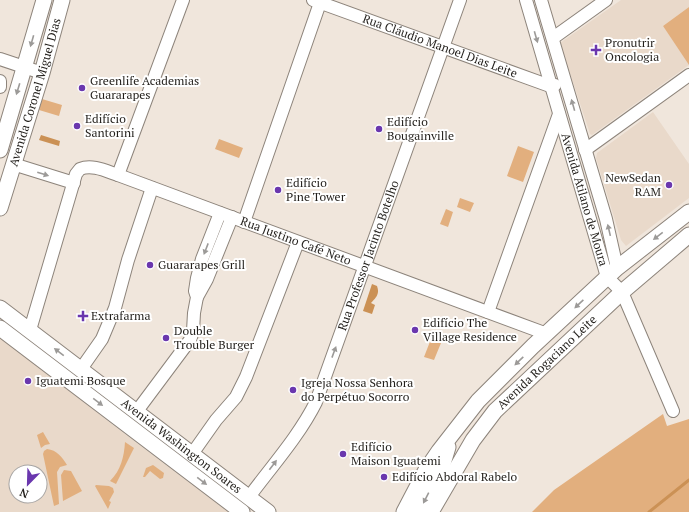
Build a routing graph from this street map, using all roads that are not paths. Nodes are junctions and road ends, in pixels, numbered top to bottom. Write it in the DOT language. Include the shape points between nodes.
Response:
graph roads {
  1 [pos="44,0"];
  2 [pos="62,0"];
  3 [pos="182,0"];
  4 [pos="460,0"];
  5 [pos="526,0"];
  6 [pos="541,0"];
  7 [pos="606,0"];
  8 [pos="318,1"];
  9 [pos="39,15"];
  10 [pos="57,20"];
  11 [pos="553,38"];
  12 [pos="444,47"];
  13 [pos="0,59"];
  14 [pos="24,67"];
  15 [pos="42,73"];
  16 [pos="689,75"];
  17 [pos="0,82"];
  18 [pos="566,84"];
  19 [pos="550,86"];
  20 [pos="0,87"];
  21 [pos="559,114"];
  22 [pos="0,150"];
  23 [pos="585,150"];
  24 [pos="13,164"];
  25 [pos="118,175"];
  26 [pos="74,183"];
  27 [pos="152,188"];
  28 [pos="0,208"];
  29 [pos="689,212"];
  30 [pos="220,213"];
  31 [pos="232,218"];
  32 [pos="244,222"];
  33 [pos="689,235"];
  34 [pos="298,242"];
  35 [pos="365,267"];
  36 [pos="612,272"];
  37 [pos="622,292"];
  38 [pos="197,297"];
  39 [pos="0,308"];
  40 [pos="488,312"];
  41 [pos="0,328"];
  42 [pos="30,330"];
  43 [pos="547,334"];
  44 [pos="81,369"];
  45 [pos="137,411"];
  46 [pos="673,411"];
  47 [pos="451,436"];
  48 [pos="192,454"];
  49 [pos="249,497"];
  50 [pos="242,512"];
  51 [pos="268,512"];
  52 [pos="404,512"];
  53 [pos="419,512"];
  54 [pos="431,512"];
  1 -- 9 [label="main road, Avenida Coronel Miguel Dias"];
  2 -- 10 [label="main road, Avenida Coronel Miguel Dias"];
  3 -- 25 [label="street"];
  4 -- 12 [label="street, Rua Professor Jacinto Botelho"];
  5 -- 19 [label="street, Avenida Atilano de Moura, one-way"];
  6 -- 11 [label="street, Avenida Atilano de Moura"];
  7 -- 11 [label="street"];
  8 -- 12 [label="street, Rua Cláudio Manoel Dias Leite"];
  8 -- 32 [label="street"];
  9 -- 10 [label="main road"];
  9 -- 14 [label="main road, Avenida Coronel Miguel Dias, one-way"];
  10 -- 15 [label="main road, Avenida Coronel Miguel Dias"];
  11 -- 18 [label="street, Avenida Atilano de Moura"];
  12 -- 19 [label="street, Rua Cláudio Manoel Dias Leite"];
  12 -- 35 [label="street, Rua Professor Jacinto Botelho"];
  13 -- 14 [label="street"];
  14 -- 15 [label="street"];
  14 -- 22 [label="main road, Avenida Coronel Miguel Dias, one-way"];
  15 -- 24 [label="main road, Avenida Coronel Miguel Dias"];
  16 -- 23 [label="street"];
  17 -- 20 [label="street"];
  18 -- 19 [label="street, Rua Cláudio Manoel Dias Leite"];
  23 -- 18 [label="street, Avenida Atilano de Moura, one-way"];
  19 -- 21 [label="street, Avenida Atilano de Moura"];
  21 -- 36 [label="street, Avenida Atilano de Moura"];
  21 -- 40 [label="street"];
  36 -- 23 [label="street, Avenida Atilano de Moura, one-way" via="606,219"];
  24 -- 26 [label="street, one-way"];
  24 -- 28 [label="main road, Avenida Coronel Miguel Dias"];
  25 -- 26 [label="street, Rua Justino Café Neto" via="89,167 80,169"];
  25 -- 27 [label="street, Rua Justino Café Neto"];
  26 -- 42 [label="street"];
  27 -- 30 [label="street, Rua Justino Café Neto"];
  27 -- 44 [label="street" via="115,308 102,338"];
  29 -- 36 [label="main road, Avenida Rogaciano Leite, one-way"];
  30 -- 31 [label="street, Rua Justino Café Neto"];
  30 -- 38 [label="street, one-way" via="197,278"];
  31 -- 32 [label="street, Rua Justino Café Neto"];
  31 -- 38 [label="street"];
  32 -- 34 [label="street, Rua Justino Café Neto"];
  33 -- 37 [label="main road, Avenida Rogaciano Leite"];
  34 -- 35 [label="street, Rua Justino Café Neto"];
  34 -- 48 [label="street" via="246,377 236,397"];
  35 -- 40 [label="street, Rua Justino Café Neto"];
  49 -- 35 [label="street, Rua Professor Jacinto Botelho, one-way" via="308,418"];
  36 -- 37 [label="street, Avenida Atilano de Moura"];
  36 -- 43 [label="main road, Avenida Rogaciano Leite, one-way"];
  37 -- 46 [label="street, Avenida Atilano de Moura"];
  37 -- 54 [label="main road, Avenida Rogaciano Leite" via="501,404 483,425"];
  38 -- 45 [label="street" via="190,340"];
  39 -- 42 [label="main road, Avenida Washington Soares"];
  40 -- 43 [label="street, Rua Justino Café Neto"];
  41 -- 50 [label="main road, Avenida Washington Soares, one-way"];
  44 -- 42 [label="main road, Avenida Washington Soares, one-way"];
  43 -- 47 [label="main road, Avenida Rogaciano Leite, one-way" via="478,401"];
  44 -- 45 [label="main road, Avenida Washington Soares"];
  45 -- 48 [label="main road, Avenida Washington Soares"];
  47 -- 52 [label="main road, Avenida Rogaciano Leite" via="426,470"];
  47 -- 53 [label="main road, one-way" via="442,467"];
  48 -- 49 [label="main road, Avenida Washington Soares"];
  49 -- 51 [label="main road, Avenida Washington Soares"];
}
